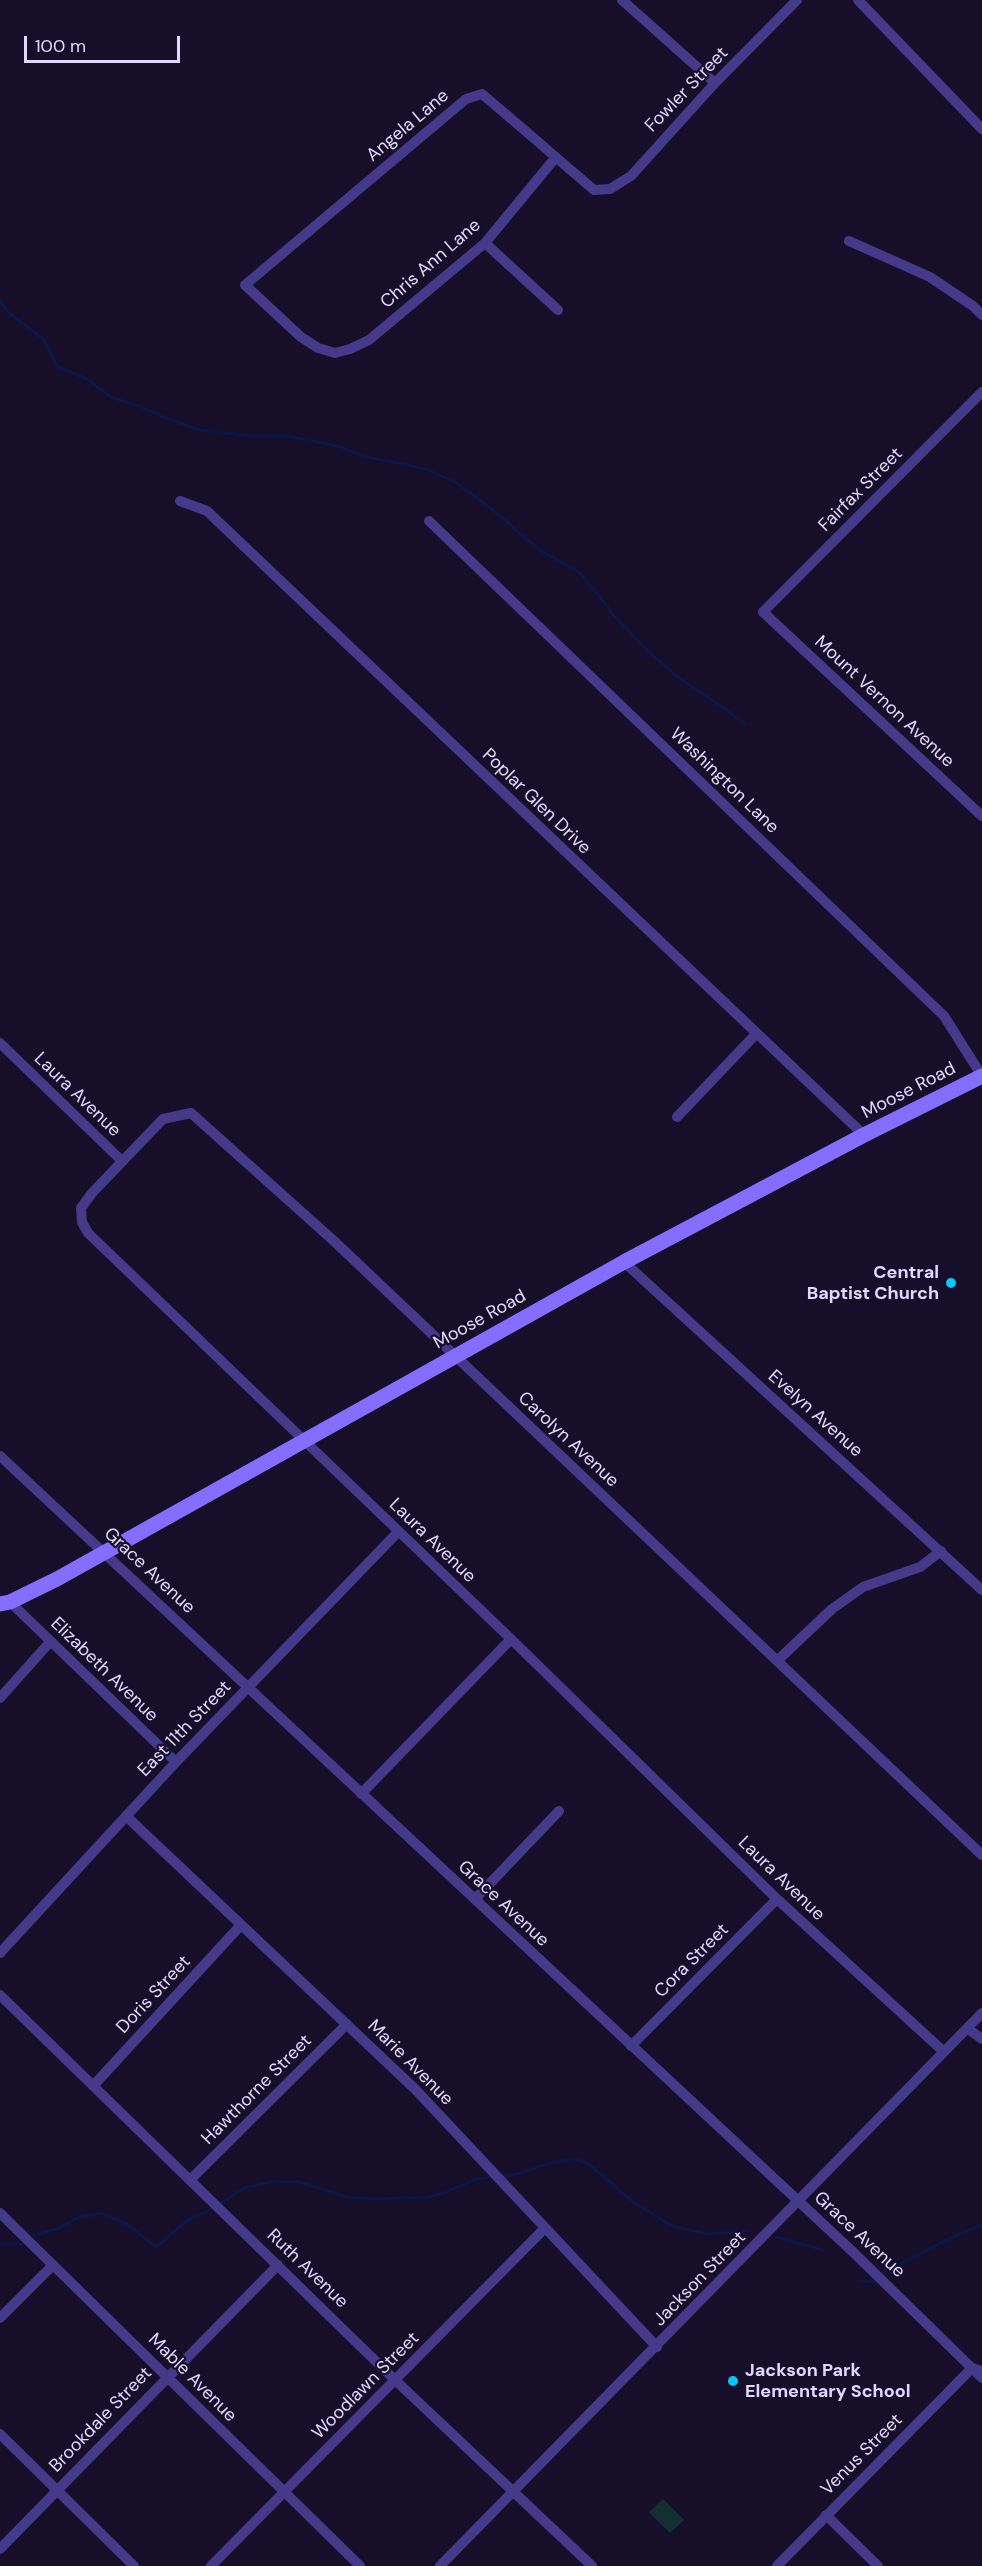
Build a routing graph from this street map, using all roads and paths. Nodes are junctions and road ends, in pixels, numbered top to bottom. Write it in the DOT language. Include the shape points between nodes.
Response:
graph roads {
  1 [pos="622,0"];
  2 [pos="797,0"];
  3 [pos="858,0"];
  4 [pos="715,83"];
  5 [pos="982,129"];
  6 [pos="556,157"];
  7 [pos="594,190"];
  8 [pos="849,241"];
  9 [pos="485,243"];
  10 [pos="558,310"];
  11 [pos="982,315"];
  12 [pos="338,352"];
  13 [pos="982,392"];
  14 [pos="180,501"];
  15 [pos="429,521"];
  16 [pos="763,612"];
  17 [pos="982,816"];
  18 [pos="756,1034"];
  19 [pos="0,1043"];
  20 [pos="982,1076"];
  21 [pos="677,1117"];
  22 [pos="864,1135"];
  23 [pos="122,1161"];
  24 [pos="624,1262"];
  25 [pos="455,1356"];
  26 [pos="304,1440"];
  27 [pos="0,1456"];
  28 [pos="398,1532"];
  29 [pos="941,1551"];
  30 [pos="104,1553"];
  31 [pos="982,1590"];
  32 [pos="5,1603"];
  33 [pos="511,1639"];
  34 [pos="50,1642"];
  35 [pos="778,1660"];
  36 [pos="248,1687"];
  37 [pos="0,1698"];
  38 [pos="176,1762"];
  39 [pos="361,1794"];
  40 [pos="560,1811"];
  41 [pos="126,1816"];
  42 [pos="982,1855"];
  43 [pos="475,1899"];
  44 [pos="777,1899"];
  45 [pos="240,1926"];
  46 [pos="0,1953"];
  47 [pos="0,1995"];
  48 [pos="982,2013"];
  49 [pos="347,2024"];
  50 [pos="968,2028"];
  51 [pos="982,2039"];
  52 [pos="632,2046"];
  53 [pos="943,2051"];
  54 [pos="93,2086"];
  55 [pos="191,2179"];
  56 [pos="798,2200"];
  57 [pos="0,2213"];
  58 [pos="544,2229"];
  59 [pos="53,2265"];
  60 [pos="278,2265"];
  61 [pos="0,2318"];
  62 [pos="657,2347"];
  63 [pos="977,2369"];
  64 [pos="167,2376"];
  65 [pos="982,2378"];
  66 [pos="395,2380"];
  67 [pos="0,2434"];
  68 [pos="56,2491"];
  69 [pos="284,2492"];
  70 [pos="513,2492"];
  71 [pos="826,2515"];
  72 [pos="0,2548"];
  73 [pos="134,2566"];
  74 [pos="211,2566"];
  75 [pos="360,2566"];
  76 [pos="440,2566"];
  77 [pos="592,2566"];
  78 [pos="777,2566"];
  79 [pos="878,2566"];
  1 -- 4 [label="street"];
  2 -- 4 [label="street, Fowler Street"];
  3 -- 5 [label="street"];
  4 -- 7 [label="street, Fowler Street" via="631,176 610,189"];
  6 -- 7 [label="street, Angela Lane"];
  6 -- 9 [label="street, Chris Ann Lane"];
  6 -- 12 [label="street, Angela Lane" via="482,93 466,99 245,285 301,337 318,348"];
  8 -- 11 [label="street" via="930,277"];
  9 -- 10 [label="street"];
  9 -- 12 [label="street, Chris Ann Lane" via="369,340"];
  13 -- 16 [label="street, Fairfax Street"];
  14 -- 18 [label="street, Poplar Glen Drive" via="207,512"];
  15 -- 20 [label="street, Washington Lane" via="944,1016"];
  16 -- 17 [label="street, Mount Vernon Avenue"];
  18 -- 21 [label="street"];
  18 -- 22 [label="street, Poplar Glen Drive"];
  19 -- 23 [label="street, Laura Avenue"];
  20 -- 22 [label="street, Moose Road"];
  22 -- 24 [label="street, Moose Road"];
  23 -- 25 [label="street, Carolyn Avenue" via="163,1119 191,1113"];
  23 -- 26 [label="street, Laura Avenue" via="81,1208 87,1233"];
  24 -- 25 [label="street, Moose Road"];
  24 -- 29 [label="street, Evelyn Avenue"];
  25 -- 26 [label="street, Moose Road"];
  25 -- 35 [label="street, Carolyn Avenue"];
  26 -- 28 [label="street, Laura Avenue"];
  26 -- 30 [label="street, Moose Road"];
  27 -- 30 [label="street, Grace Avenue"];
  28 -- 33 [label="street, Laura Avenue"];
  28 -- 36 [label="street, East 11th Street"];
  29 -- 31 [label="street, Evelyn Avenue"];
  29 -- 35 [label="street" via="920,1567 863,1587 832,1609"];
  30 -- 32 [label="street, Moose Road"];
  30 -- 36 [label="street, Grace Avenue"];
  32 -- 34 [label="street, Elizabeth Avenue"];
  33 -- 39 [label="street"];
  33 -- 44 [label="street, Laura Avenue"];
  34 -- 37 [label="street"];
  34 -- 38 [label="street, Elizabeth Avenue"];
  35 -- 42 [label="street, Carolyn Avenue"];
  36 -- 38 [label="street, East 11th Street"];
  36 -- 39 [label="street, Grace Avenue"];
  38 -- 41 [label="street, East 11th Street"];
  39 -- 43 [label="street, Grace Avenue"];
  40 -- 43 [label="street"];
  41 -- 45 [label="street, Marie Avenue"];
  41 -- 46 [label="street, East 11th Street"];
  43 -- 52 [label="street, Grace Avenue"];
  44 -- 52 [label="street, Cora Street"];
  44 -- 53 [label="street, Laura Avenue"];
  45 -- 49 [label="street, Marie Avenue"];
  45 -- 54 [label="street, Doris Street"];
  47 -- 54 [label="street, Ruth Avenue"];
  48 -- 50 [label="street, Jackson Street"];
  49 -- 55 [label="street, Hawthorne Street"];
  49 -- 58 [label="street, Marie Avenue" via="415,2089"];
  50 -- 51 [label="street"];
  50 -- 53 [label="street, Jackson Street"];
  52 -- 56 [label="street, Grace Avenue"];
  53 -- 56 [label="street, Jackson Street"];
  54 -- 55 [label="street, Ruth Avenue"];
  55 -- 60 [label="street, Ruth Avenue"];
  56 -- 62 [label="street, Jackson Street"];
  56 -- 63 [label="street, Grace Avenue"];
  57 -- 59 [label="street, Mable Avenue"];
  58 -- 62 [label="street, Marie Avenue"];
  58 -- 66 [label="street, Woodlawn Street"];
  59 -- 61 [label="street"];
  59 -- 64 [label="street, Mable Avenue"];
  60 -- 64 [label="street, Brookdale Street"];
  60 -- 66 [label="street, Ruth Avenue"];
  62 -- 70 [label="street, Jackson Street"];
  63 -- 65 [label="street, Grace Avenue"];
  63 -- 71 [label="street, Venus Street"];
  64 -- 68 [label="street, Brookdale Street"];
  64 -- 69 [label="street, Mable Avenue"];
  66 -- 69 [label="street, Woodlawn Street"];
  66 -- 70 [label="street, Ruth Avenue"];
  67 -- 68 [label="street"];
  68 -- 72 [label="street, Brookdale Street"];
  68 -- 73 [label="street"];
  69 -- 74 [label="street, Woodlawn Street"];
  69 -- 75 [label="street, Mable Avenue"];
  70 -- 76 [label="street, Jackson Street"];
  70 -- 77 [label="street, Ruth Avenue"];
  71 -- 78 [label="street, Venus Street"];
  71 -- 79 [label="street"];
}
